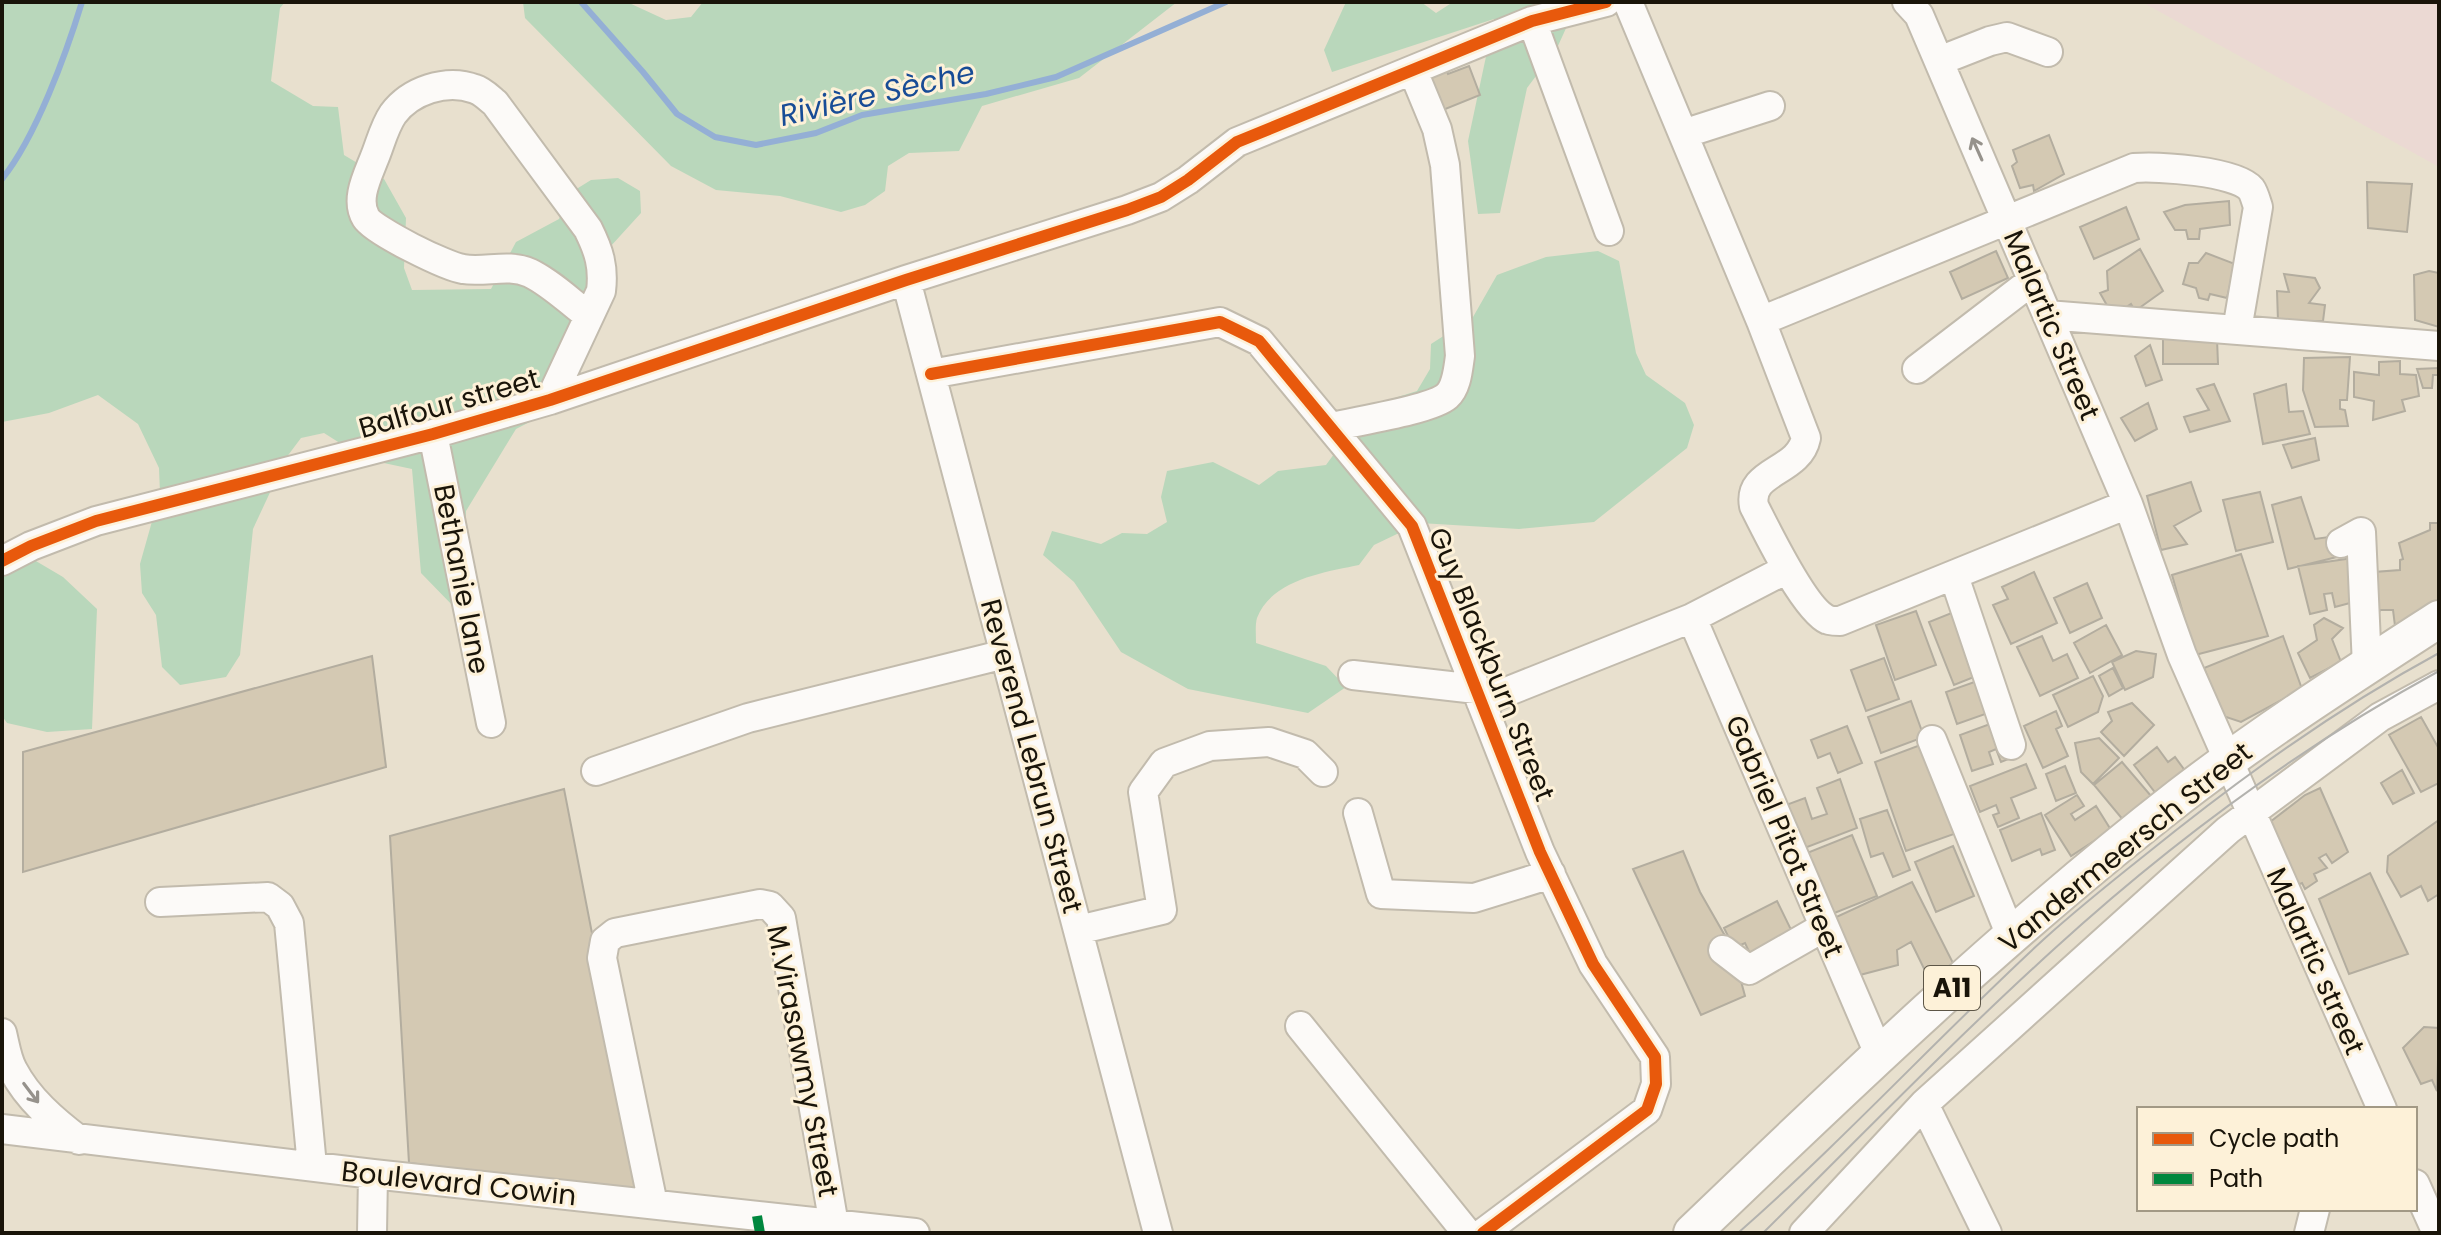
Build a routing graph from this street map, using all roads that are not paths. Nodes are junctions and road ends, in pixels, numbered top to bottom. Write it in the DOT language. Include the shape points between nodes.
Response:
graph roads {
  1 [pos="1606,2"];
  2 [pos="1628,2"];
  3 [pos="1907,2"];
  4 [pos="1532,21"];
  5 [pos="2048,52"];
  6 [pos="1939,61"];
  7 [pos="1413,71"];
  8 [pos="1770,106"];
  9 [pos="1683,134"];
  10 [pos="2008,221"];
  11 [pos="1609,231"];
  12 [pos="906,280"];
  13 [pos="2033,280"];
  14 [pos="2047,315"];
  15 [pos="589,316"];
  16 [pos="1761,321"];
  17 [pos="2237,330"];
  18 [pos="2439,346"];
  19 [pos="1917,369"];
  20 [pos="931,374"];
  21 [pos="550,400"];
  22 [pos="1332,427"];
  23 [pos="433,434"];
  24 [pos="2128,504"];
  25 [pos="2341,543"];
  26 [pos="2,561"];
  27 [pos="1787,569"];
  28 [pos="1954,576"];
  29 [pos="1692,618"];
  30 [pos="2439,619"];
  31 [pos="1005,654"];
  32 [pos="2367,666"];
  33 [pos="1353,675"];
  34 [pos="2439,685"];
  35 [pos="1478,695"];
  36 [pos="491,723"];
  37 [pos="1932,740"];
  38 [pos="2011,745"];
  39 [pos="2228,760"];
  40 [pos="596,771"];
  41 [pos="1323,772"];
  42 [pos="1358,813"];
  43 [pos="2251,813"];
  44 [pos="1551,874"];
  45 [pos="160,902"];
  46 [pos="1824,927"];
  47 [pos="1078,930"];
  48 [pos="2011,936"];
  49 [pos="1723,950"];
  50 [pos="1300,1026"];
  51 [pos="2,1033"];
  52 [pos="1879,1054"];
  53 [pos="1924,1104"];
  54 [pos="2381,1107"];
  55 [pos="2,1129"];
  56 [pos="79,1140"];
  57 [pos="312,1166"];
  58 [pos="373,1174"];
  59 [pos="2417,1188"];
  60 [pos="653,1204"];
  61 [pos="2314,1211"];
  62 [pos="759,1225"];
  63 [pos="834,1225"];
  64 [pos="873,1231"];
  65 [pos="372,1233"];
  66 [pos="915,1233"];
  67 [pos="1158,1233"];
  68 [pos="1467,1233"];
  69 [pos="1483,1233"];
  70 [pos="1692,1233"];
  71 [pos="1804,1233"];
  72 [pos="1987,1233"];
  73 [pos="2309,1233"];
  74 [pos="2437,1233"];
  1 -- 4 [label="street, Balfour street"];
  2 -- 9 [label="street"];
  3 -- 6 [label="street, Malartic Street" via="1919,15"];
  4 -- 7 [label="street, Balfour street"];
  4 -- 11 [label="street"];
  5 -- 6 [label="street" via="2007,37"];
  10 -- 6 [label="street, Malartic Street, one-way"];
  7 -- 12 [label="street, Balfour street" via="1237,142 1161,197"];
  7 -- 22 [label="street" via="1437,129 1445,165 1460,356 1455,383 1446,397 1423,406"];
  8 -- 9 [label="street"];
  9 -- 16 [label="street"];
  10 -- 13 [label="street, Malartic Street"];
  10 -- 16 [label="street"];
  10 -- 17 [label="street" via="2134,168 2161,166 2238,180 2251,189 2258,207"];
  12 -- 20 [label="street, Reverend Lebrun Street"];
  12 -- 21 [label="street, Balfour street"];
  13 -- 14 [label="street, Malartic Street"];
  13 -- 19 [label="street"];
  14 -- 17 [label="street"];
  14 -- 24 [label="street, Malartic Street"];
  15 -- 15 [label="street" via="601,291 600,252 495,103 475,89 451,87 424,90 406,99 390,117 363,187 366,218 392,238 455,268 530,273"];
  15 -- 21 [label="street"];
  16 -- 27 [label="street" via="1806,438 1800,455 1755,486 1752,497"];
  17 -- 18 [label="street"];
  20 -- 22 [label="street, Guy Blackburn Street" via="1220,322 1259,341"];
  20 -- 31 [label="street, Reverend Lebrun Street"];
  21 -- 23 [label="street, Balfour street"];
  22 -- 35 [label="street, Guy Blackburn Street" via="1412,526"];
  23 -- 26 [label="street, Balfour street" via="96,521"];
  23 -- 36 [label="street, Bethanie lane"];
  24 -- 28 [label="street"];
  24 -- 39 [label="street, Malartic Street" via="2182,655"];
  25 -- 32 [label="street" via="2361,532"];
  27 -- 28 [label="street" via="1828,621 1840,621"];
  27 -- 29 [label="street"];
  28 -- 38 [label="street"];
  29 -- 35 [label="street"];
  29 -- 46 [label="street, Gabriel Pitot Street"];
  30 -- 32 [label="main road, Vandermeersch Street / A11"];
  31 -- 40 [label="street" via="748,718"];
  31 -- 47 [label="street, Reverend Lebrun Street"];
  32 -- 39 [label="main road, Vandermeersch Street / A11"];
  33 -- 35 [label="street"];
  34 -- 43 [label="street" via="2380,717"];
  35 -- 44 [label="street, Guy Blackburn Street"];
  37 -- 48 [label="street"];
  39 -- 43 [label="street, Malartic street"];
  39 -- 48 [label="main road, Vandermeersch Street / A11"];
  41 -- 47 [label="street" via="1305,754 1269,742 1210,746 1164,763 1143,792 1162,910"];
  42 -- 44 [label="street" via="1381,894 1474,898"];
  43 -- 53 [label="street"];
  43 -- 54 [label="street, Malartic street"];
  44 -- 69 [label="street, Guy Blackburn Street" via="1593,964 1655,1057 1656,1084 1647,1110"];
  45 -- 57 [label="street" via="268,897 280,906 289,923"];
  46 -- 49 [label="street" via="1749,970"];
  46 -- 52 [label="street, Gabriel Pitot Street"];
  47 -- 67 [label="street, Reverend Lebrun Street"];
  48 -- 52 [label="main road, Vandermeersch Street / A11"];
  50 -- 68 [label="street"];
  51 -- 56 [label="street, one-way" via="13,1069 38,1103"];
  52 -- 70 [label="main road, Vandermeersch Street / A11"];
  53 -- 71 [label="street"];
  53 -- 72 [label="street"];
  55 -- 56 [label="street, Boulevard Cowin"];
  56 -- 57 [label="street, Boulevard Cowin"];
  57 -- 58 [label="street, Boulevard Cowin"];
  58 -- 60 [label="street, Boulevard Cowin"];
  58 -- 65 [label="street"];
  59 -- 74 [label="street"];
  60 -- 62 [label="street, Boulevard Cowin"];
  60 -- 63 [label="street, M.Virasawmy Street" via="602,958 605,941 615,933 760,904 781,918"];
  61 -- 73 [label="street"];
  62 -- 63 [label="street, Boulevard Cowin"];
  63 -- 64 [label="street, Boulevard Cowin"];
  64 -- 66 [label="street, Boulevard Cowin"];
}
